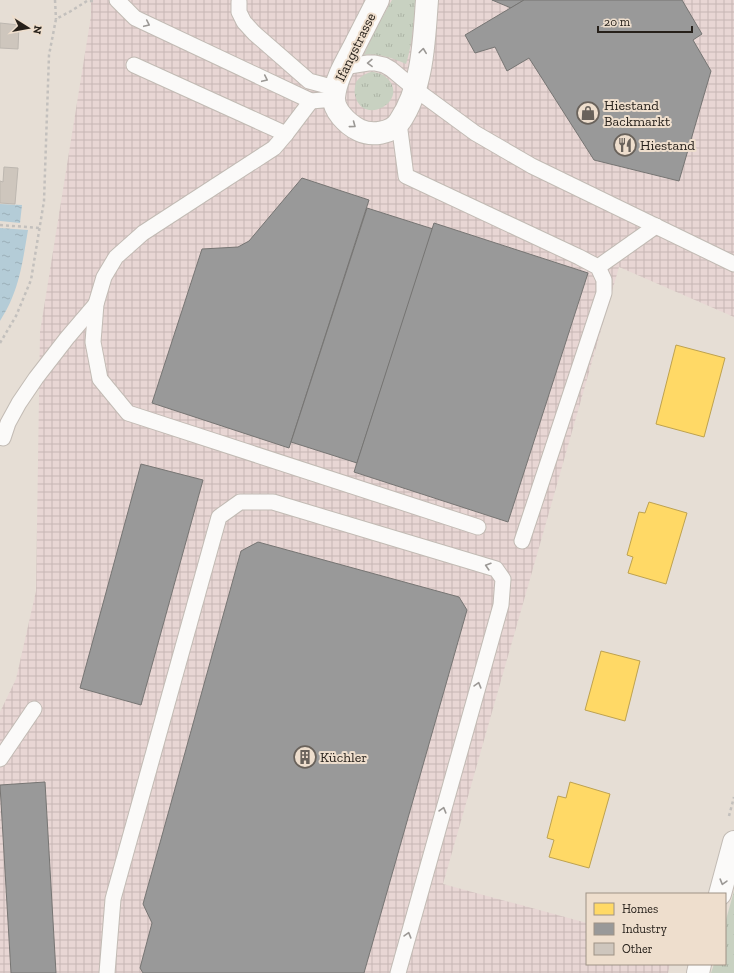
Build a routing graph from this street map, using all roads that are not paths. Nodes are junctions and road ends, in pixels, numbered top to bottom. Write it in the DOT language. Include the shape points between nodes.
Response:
graph roads {
  1 [pos="117,0"];
  2 [pos="378,0"];
  3 [pos="428,0"];
  4 [pos="239,2"];
  5 [pos="134,65"];
  6 [pos="343,66"];
  7 [pos="414,89"];
  8 [pos="335,94"];
  9 [pos="311,102"];
  10 [pos="399,123"];
  11 [pos="286,134"];
  12 [pos="656,226"];
  13 [pos="734,264"];
  14 [pos="598,267"];
  15 [pos="96,304"];
  16 [pos="3,438"];
  17 [pos="478,526"];
  18 [pos="522,541"];
  19 [pos="34,709"];
  20 [pos="0,759"];
  21 [pos="734,842"];
  22 [pos="720,893"];
  23 [pos="107,973"];
  24 [pos="398,973"];
  1 -- 9 [label="lane, one-way" via="135,18"];
  2 -- 6 [label="street, Ifangstrasse"];
  7 -- 3 [label="street, one-way" via="421,64"];
  4 -- 8 [label="lane" via="239,12 254,33 309,81"];
  5 -- 11 [label="lane"];
  7 -- 6 [label="lane, one-way" via="380,63"];
  6 -- 8 [label="street, Ifangstrasse"];
  7 -- 10 [label="street"];
  7 -- 12 [label="lane" via="475,133 532,166"];
  8 -- 9 [label="lane"];
  8 -- 10 [label="street, Ifangstrasse, one-way" via="337,109 359,130 378,133 387,131"];
  9 -- 11 [label="lane"];
  10 -- 14 [label="lane" via="406,176"];
  11 -- 15 [label="lane" via="274,148 143,233 116,257 104,277"];
  12 -- 13 [label="lane"];
  12 -- 14 [label="lane"];
  14 -- 18 [label="lane" via="604,280 604,293"];
  15 -- 16 [label="lane" via="36,378 19,403"];
  15 -- 17 [label="lane" via="93,342 100,380 128,413"];
  19 -- 20 [label="lane"];
  21 -- 22 [label="street, one-way"];
  24 -- 23 [label="lane, one-way" via="501,605 503,579 496,569 273,502 240,502 220,517 217,524 113,899"];
}
